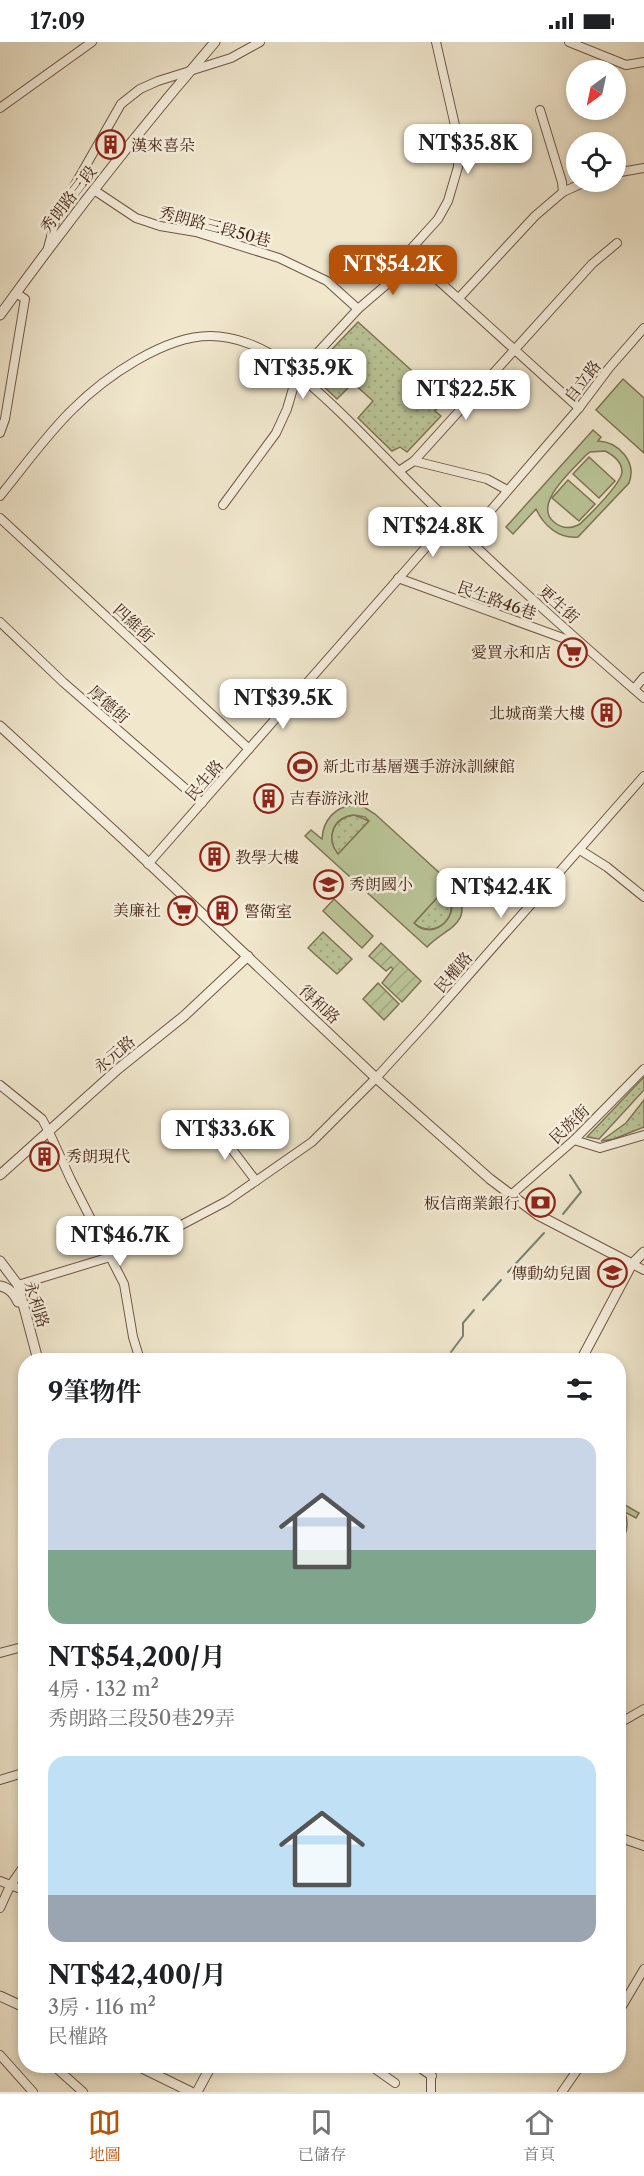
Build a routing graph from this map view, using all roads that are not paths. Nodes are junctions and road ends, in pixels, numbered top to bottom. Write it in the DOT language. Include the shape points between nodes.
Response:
graph roads {
  1 [pos="92,42"];
  2 [pos="215,42"];
  3 [pos="260,42"];
  4 [pos="435,42"];
  5 [pos="569,42"];
  6 [pos="644,62"];
  7 [pos="190,70"];
  8 [pos="0,108"];
  9 [pos="540,110"];
  10 [pos="644,168"];
  11 [pos="626,171"];
  12 [pos="94,190"];
  13 [pos="566,191"];
  14 [pos="563,192"];
  15 [pos="617,243"];
  16 [pos="48,249"];
  17 [pos="408,253"];
  18 [pos="16,293"];
  19 [pos="459,298"];
  20 [pos="358,309"];
  21 [pos="0,315"];
  22 [pos="644,328"];
  23 [pos="514,349"];
  24 [pos="297,375"];
  25 [pos="579,408"];
  26 [pos="0,433"];
  27 [pos="414,461"];
  28 [pos="399,471"];
  29 [pos="507,490"];
  30 [pos="0,496"];
  31 [pos="223,505"];
  32 [pos="0,518"];
  33 [pos="449,521"];
  34 [pos="467,538"];
  35 [pos="398,578"];
  36 [pos="0,622"];
  37 [pos="587,647"];
  38 [pos="644,677"];
  39 [pos="634,689"];
  40 [pos="644,698"];
  41 [pos="0,726"];
  42 [pos="249,749"];
  43 [pos="644,776"];
  44 [pos="202,803"];
  45 [pos="580,849"];
  46 [pos="148,864"];
  47 [pos="644,897"];
  48 [pos="248,956"];
  49 [pos="644,1069"];
  50 [pos="376,1078"];
  51 [pos="0,1085"];
  52 [pos="215,1127"];
  53 [pos="49,1132"];
  54 [pos="644,1135"];
  55 [pos="574,1140"];
  56 [pos="0,1175"];
  57 [pos="256,1180"];
  58 [pos="510,1195"];
  59 [pos="644,1252"];
  60 [pos="110,1257"];
  61 [pos="0,1261"];
  62 [pos="632,1264"];
  63 [pos="644,1270"];
  64 [pos="18,1285"];
  65 [pos="0,1286"];
  66 [pos="28,1320"];
  67 [pos="36,1353"];
  68 [pos="138,1353"];
  69 [pos="585,1353"];
  70 [pos="18,1648"];
  71 [pos="0,1653"];
  72 [pos="644,1709"];
  73 [pos="626,1720"];
  74 [pos="18,1775"];
  75 [pos="0,1780"];
  76 [pos="626,1840"];
  77 [pos="644,1846"];
  78 [pos="18,1874"];
  79 [pos="0,1881"];
  80 [pos="10,1886"];
  81 [pos="18,1888"];
  82 [pos="0,1908"];
  83 [pos="644,1969"];
  84 [pos="0,1996"];
  85 [pos="626,1999"];
  86 [pos="18,2004"];
  87 [pos="0,2055"];
  88 [pos="62,2073"];
  89 [pos="152,2073"];
  90 [pos="207,2073"];
  91 [pos="381,2073"];
  92 [pos="428,2073"];
  93 [pos="432,2073"];
  94 [pos="575,2073"];
  95 [pos="432,2076"];
  96 [pos="395,2083"];
  97 [pos="33,2092"];
  98 [pos="83,2092"];
  99 [pos="191,2092"];
  100 [pos="197,2092"];
  101 [pos="431,2092"];
  102 [pos="562,2092"];
  1 -- 8 [label="street"];
  2 -- 7 [label="street, 秀朗路三段"];
  3 -- 7 [label="street" via="231,58"];
  4 -- 17 [label="street" via="459,143 458,167 438,219"];
  5 -- 6 [label="street" via="626,65"];
  7 -- 12 [label="street, 秀朗路三段"];
  7 -- 16 [label="street" via="140,89 121,104 56,218"];
  9 -- 14 [label="street"];
  10 -- 11 [label="street"];
  12 -- 16 [label="street, 秀朗路三段"];
  12 -- 20 [label="street, 秀朗路三段50巷" via="136,218 279,258 327,281"];
  13 -- 14 [label="street"];
  14 -- 19 [label="street" via="535,216"];
  15 -- 23 [label="street" via="592,264"];
  16 -- 18 [label="street, 秀朗路三段"];
  17 -- 19 [label="street"];
  17 -- 20 [label="street" via="386,285"];
  18 -- 21 [label="street, 秀朗路三段"];
  18 -- 26 [label="street" via="25,299"];
  19 -- 23 [label="street"];
  20 -- 24 [label="street"];
  22 -- 25 [label="street, 自立路"];
  23 -- 25 [label="street"];
  23 -- 27 [label="street"];
  24 -- 28 [label="street"];
  24 -- 30 [label="street" via="281,361 243,342 211,336 164,346 123,368 73,409"];
  24 -- 31 [label="street" via="283,417 263,453"];
  25 -- 29 [label="street, 自立路"];
  27 -- 28 [label="street"];
  27 -- 29 [label="street" via="487,478"];
  28 -- 33 [label="street"];
  29 -- 34 [label="street, 自立路"];
  32 -- 42 [label="street, 四維街"];
  33 -- 34 [label="street"];
  33 -- 35 [label="street"];
  34 -- 37 [label="street, 更生街"];
  35 -- 37 [label="street, 民生路46巷"];
  35 -- 42 [label="street, 民生路"];
  36 -- 44 [label="street, 厚德街"];
  37 -- 39 [label="street, 更生街"];
  38 -- 39 [label="street"];
  39 -- 40 [label="street, 更生街"];
  41 -- 46 [label="street, 得和路"];
  42 -- 44 [label="street, 民生路"];
  43 -- 45 [label="street, 民權路"];
  44 -- 46 [label="street, 民生路"];
  45 -- 47 [label="street"];
  45 -- 50 [label="street, 民權路"];
  46 -- 48 [label="street, 得和路"];
  48 -- 50 [label="street, 得和路"];
  48 -- 53 [label="street, 永元路"];
  49 -- 55 [label="street, 民族街"];
  50 -- 57 [label="street, 民權路" via="312,1142"];
  50 -- 58 [label="street, 得和路"];
  51 -- 53 [label="street" via="42,1119"];
  52 -- 57 [label="street"];
  53 -- 56 [label="street, 永元路"];
  53 -- 60 [label="street"];
  54 -- 55 [label="street" via="600,1148"];
  55 -- 58 [label="street, 民族街"];
  57 -- 60 [label="street, 民權路" via="208,1212"];
  58 -- 62 [label="street, 得和路" via="557,1226"];
  59 -- 62 [label="street"];
  60 -- 64 [label="street, 民權路"];
  60 -- 68 [label="street" via="124,1284"];
  61 -- 64 [label="street, 永利路"];
  62 -- 63 [label="street, 得和路"];
  62 -- 69 [label="street"];
  64 -- 66 [label="street, 永利路"];
  65 -- 66 [label="street" via="14,1294"];
  66 -- 67 [label="street, 永利路"];
  70 -- 71 [label="street"];
  72 -- 73 [label="street"];
  74 -- 75 [label="street"];
  76 -- 77 [label="street"];
  78 -- 80 [label="street"];
  79 -- 80 [label="street"];
  80 -- 81 [label="street"];
  80 -- 82 [label="street"];
  83 -- 85 [label="street"];
  84 -- 86 [label="street"];
  87 -- 97 [label="street"];
  88 -- 98 [label="street"];
  89 -- 99 [label="street"];
  90 -- 100 [label="street"];
  91 -- 96 [label="street"];
  92 -- 95 [label="street"];
  93 -- 95 [label="street"];
  94 -- 102 [label="street"];
  95 -- 101 [label="street"];
}
